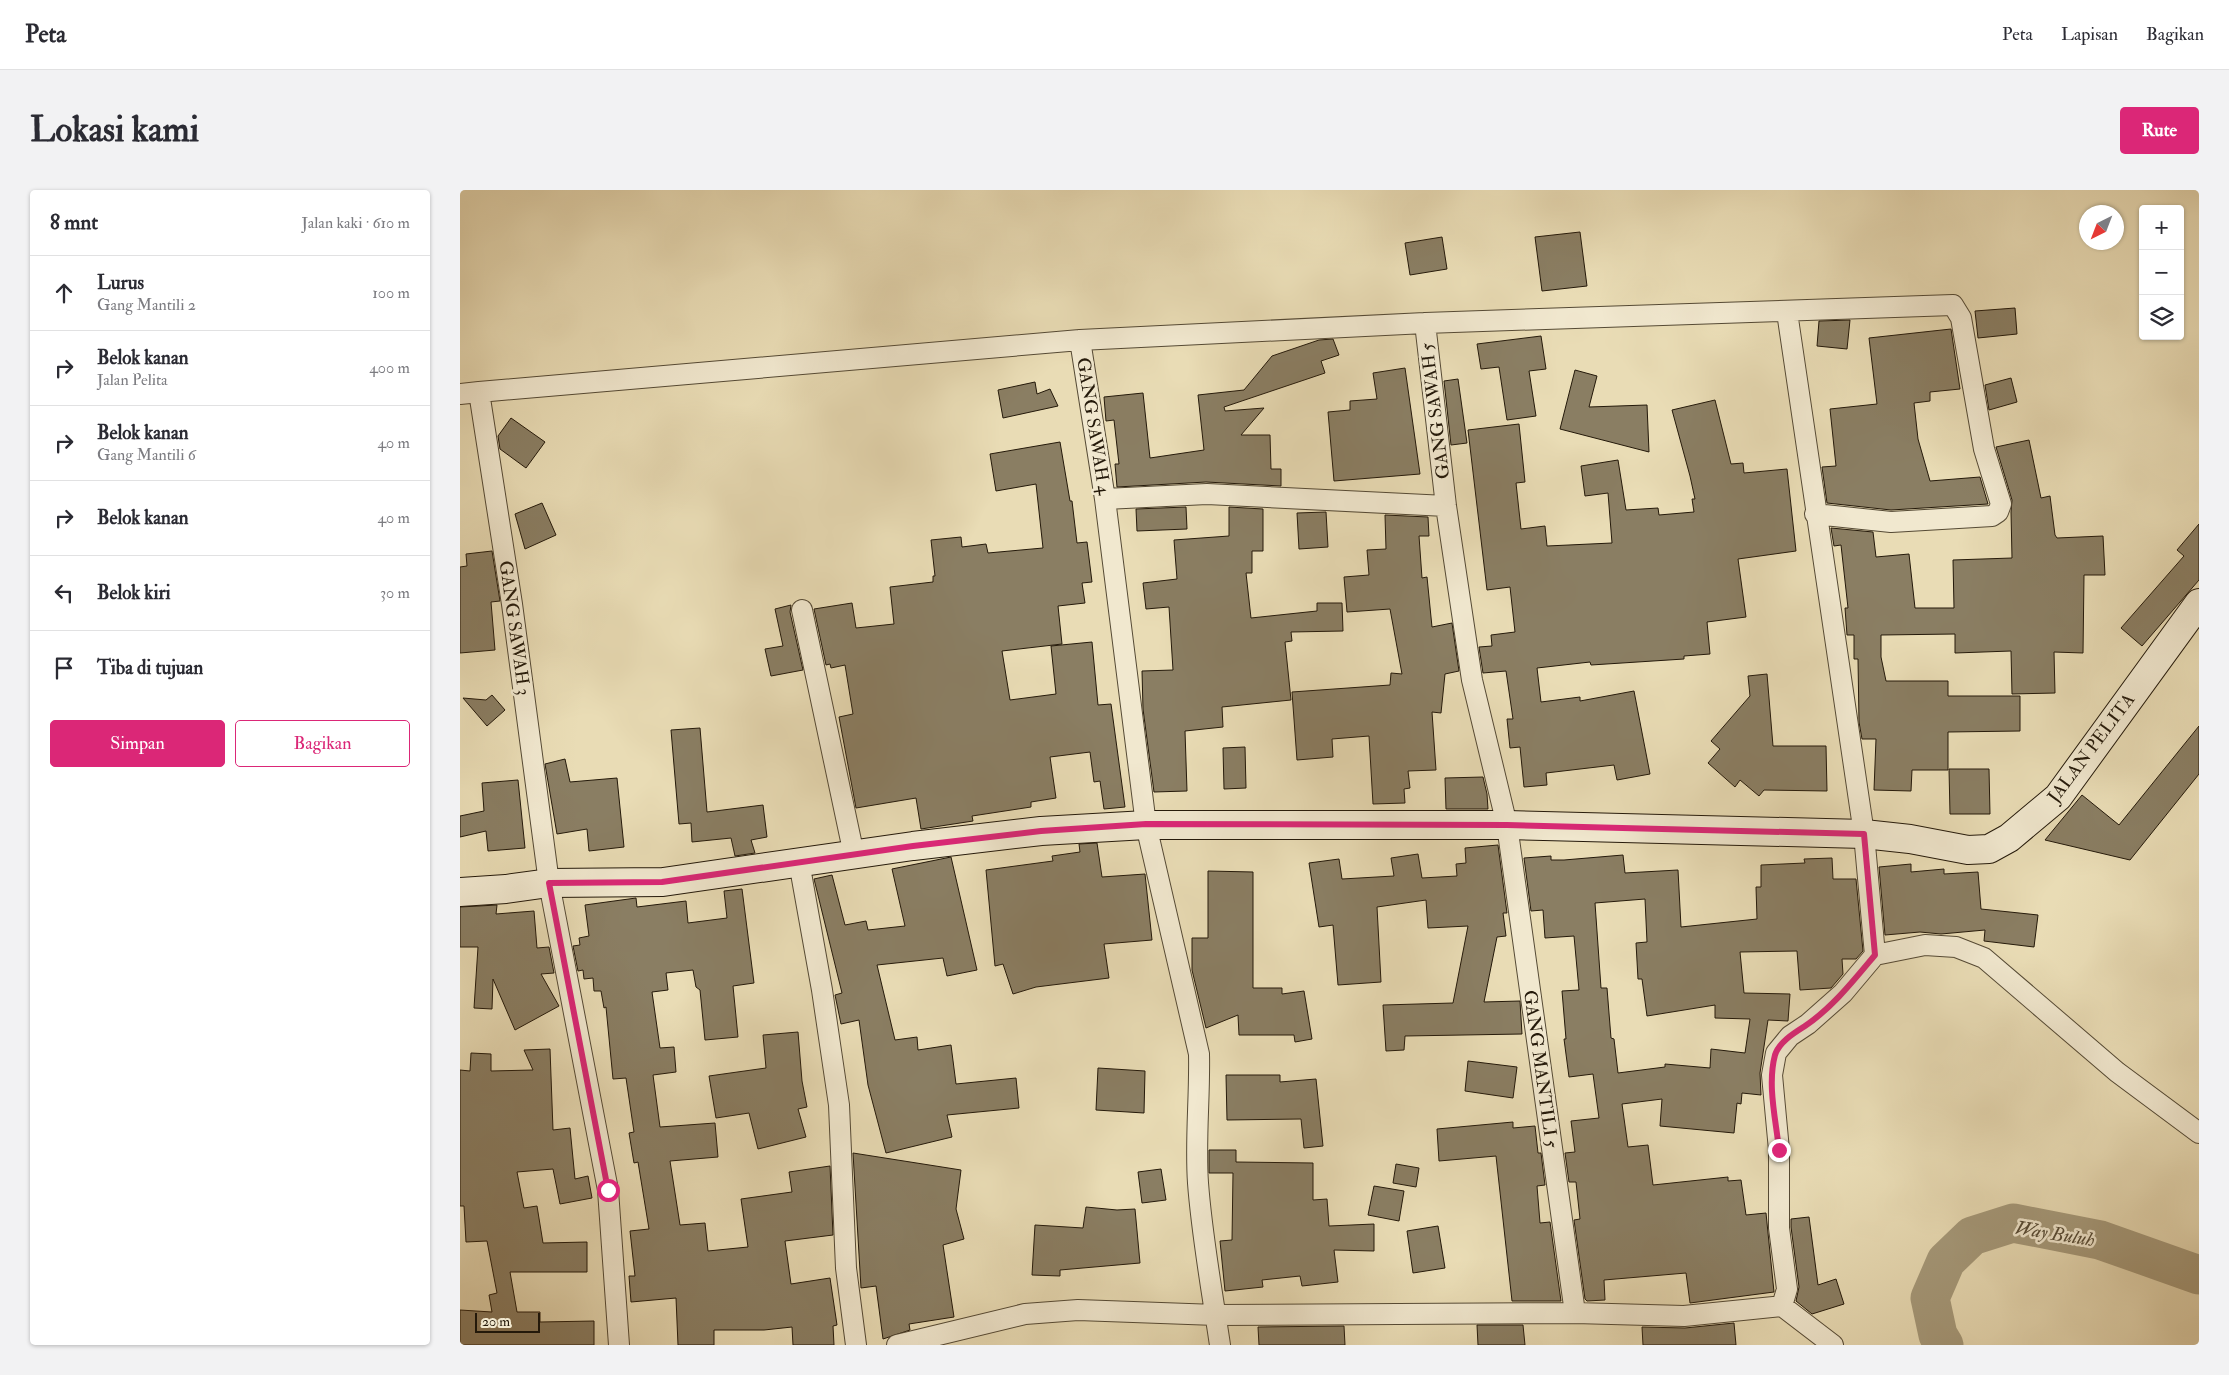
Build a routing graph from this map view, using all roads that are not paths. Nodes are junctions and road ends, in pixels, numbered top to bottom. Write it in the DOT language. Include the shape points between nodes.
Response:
graph roads {
  1 [pos="1787,312"];
  2 [pos="1425,323"];
  3 [pos="1080,340"];
  4 [pos="469,393"];
  5 [pos="1105,499"];
  6 [pos="1446,506"];
  7 [pos="1815,514"];
  8 [pos="2199,603"];
  9 [pos="802,610"];
  10 [pos="1146,824"];
  11 [pos="1507,825"];
  12 [pos="1864,834"];
  13 [pos="854,854"];
  14 [pos="799,862"];
  15 [pos="549,883"];
  16 [pos="460,892"];
  17 [pos="1875,955"];
  18 [pos="2199,1133"];
  19 [pos="1782,1306"];
  20 [pos="1575,1313"];
  21 [pos="1216,1315"];
  22 [pos="619,1345"];
  23 [pos="856,1345"];
  24 [pos="897,1345"];
  25 [pos="1220,1345"];
  26 [pos="1833,1345"];
  1 -- 2 [label="street, GANG SAWAH 5"];
  1 -- 7 [label="street"];
  1 -- 7 [label="street, GANG SAWAH 5" via="1953,305 1961,318 1984,449 2001,504 1992,516 1910,522"];
  2 -- 3 [label="street, GANG SAWAH 4"];
  2 -- 6 [label="street, GANG SAWAH 5"];
  3 -- 4 [label="street"];
  3 -- 5 [label="street, GANG SAWAH 4"];
  4 -- 15 [label="street, GANG SAWAH 3" via="512,604"];
  5 -- 6 [label="street" via="1207,494"];
  5 -- 10 [label="street, GANG SAWAH 4"];
  6 -- 11 [label="street, GANG SAWAH 5" via="1472,680"];
  7 -- 12 [label="street"];
  8 -- 12 [label="street, JALAN PELITA" via="2058,797 2009,838 1989,849 1968,850"];
  9 -- 13 [label="street"];
  10 -- 11 [label="street, JALAN PELITA"];
  10 -- 13 [label="street, JALAN PELITA" via="1041,831"];
  10 -- 21 [label="street, GANG SAWAH 4" via="1199,1054 1198,1183"];
  11 -- 12 [label="street, JALAN PELITA"];
  11 -- 20 [label="street, GANG MANTILI 5"];
  12 -- 17 [label="street"];
  13 -- 14 [label="street, JALAN PELITA"];
  14 -- 15 [label="street, JALAN PELITA" via="662,882"];
  14 -- 23 [label="street" via="839,1105 846,1268"];
  15 -- 16 [label="street, JALAN PELITA"];
  15 -- 22 [label="street, GANG SAWAH 3" via="608,1190"];
  17 -- 18 [label="street" via="1925,945 1956,947 1984,958 2117,1072"];
  17 -- 19 [label="street" via="1843,993 1790,1036 1776,1053 1772,1075 1779,1150 1779,1228 1787,1289"];
  19 -- 20 [label="street" via="1684,1316"];
  19 -- 26 [label="street"];
  20 -- 21 [label="street"];
  21 -- 24 [label="street" via="1078,1310 1025,1314"];
  21 -- 25 [label="street, GANG SAWAH 4"];
}
